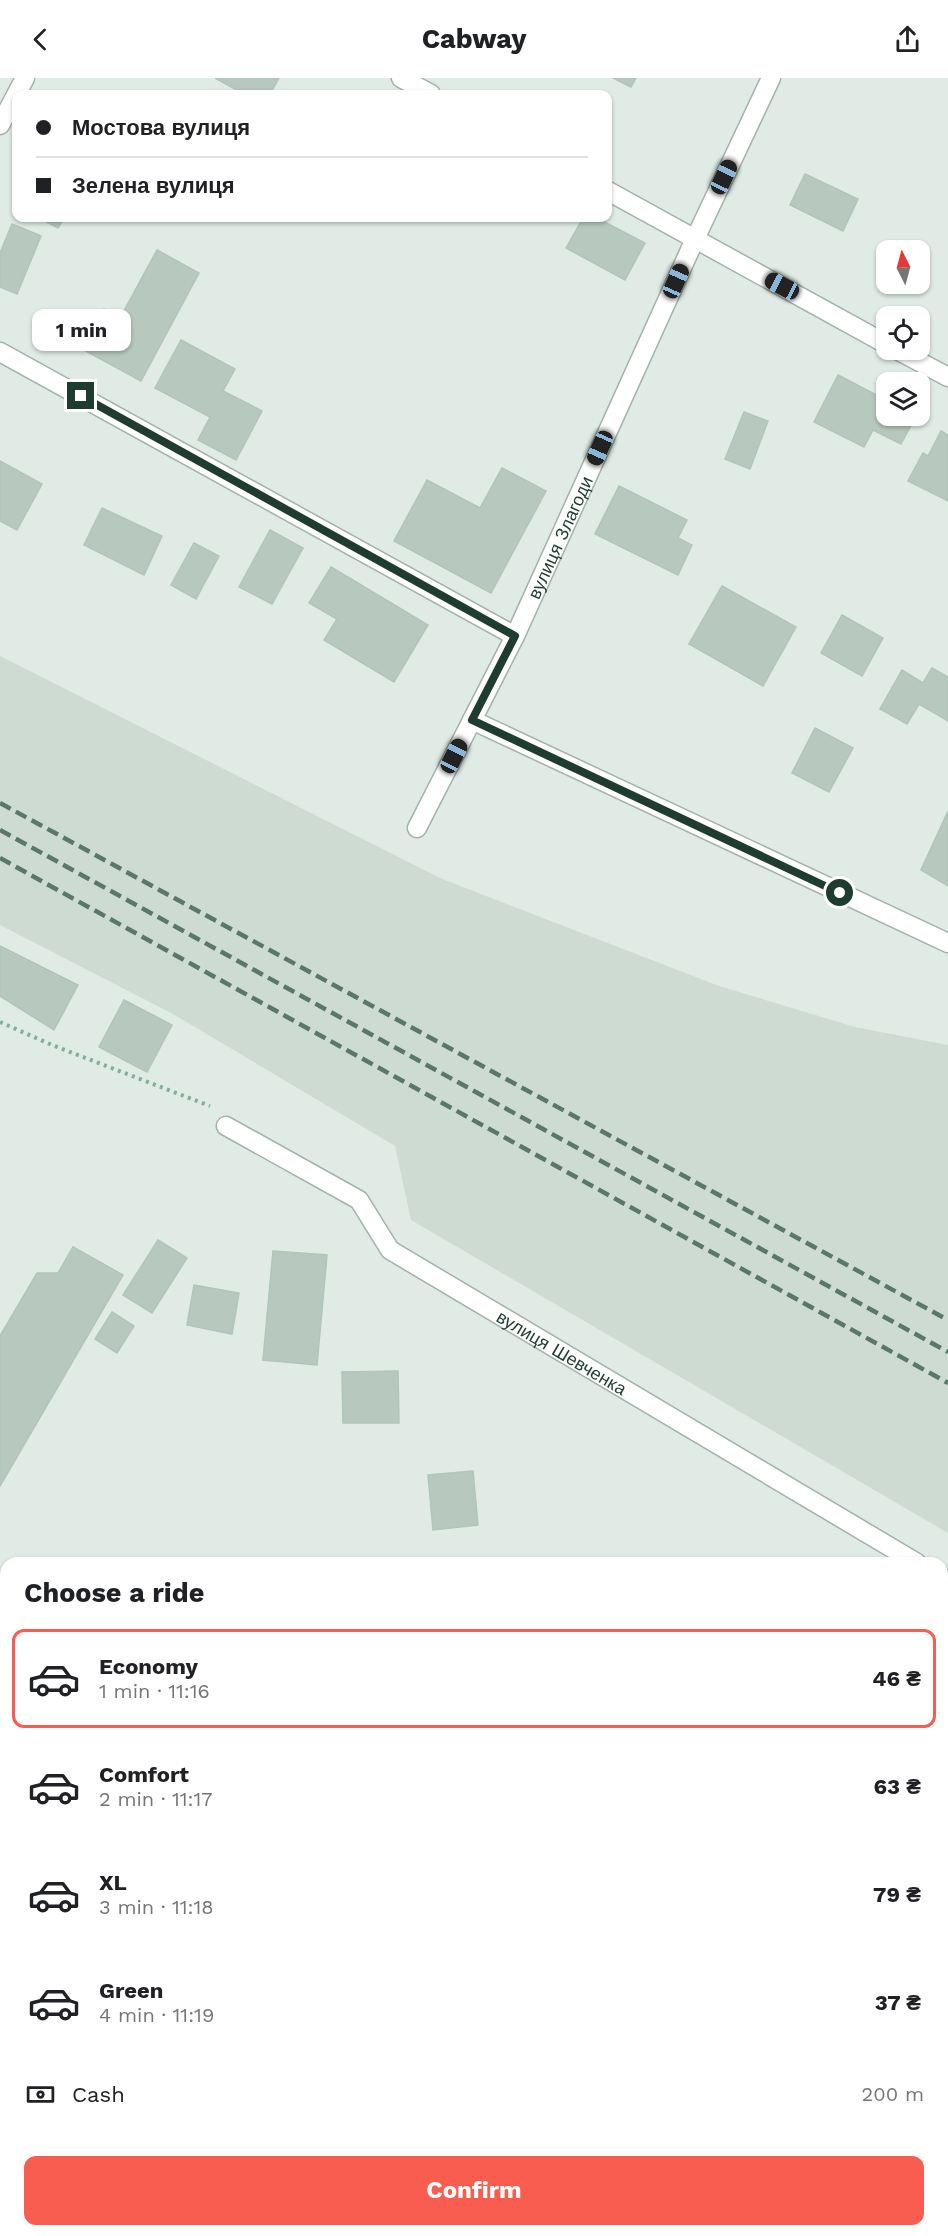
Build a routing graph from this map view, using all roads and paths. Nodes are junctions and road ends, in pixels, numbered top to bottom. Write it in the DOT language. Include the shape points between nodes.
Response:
graph roads {
  1 [pos="401,78"];
  2 [pos="771,78"];
  3 [pos="424,90"];
  4 [pos="12,102"];
  5 [pos="0,125"];
  6 [pos="612,193"];
  7 [pos="695,239"];
  8 [pos="876,339"];
  9 [pos="0,352"];
  10 [pos="916,360"];
  11 [pos="948,377"];
  12 [pos="515,636"];
  13 [pos="472,720"];
  14 [pos="417,828"];
  15 [pos="948,943"];
  16 [pos="0,1022"];
  17 [pos="225,1126"];
  18 [pos="907,1557"];
  1 -- 3 [label="street"];
  2 -- 7 [label="street, вулиця Злагоди"];
  4 -- 5 [label="street"];
  6 -- 7 [label="street"];
  7 -- 8 [label="street"];
  7 -- 12 [label="street, вулиця Злагоди"];
  9 -- 12 [label="street"];
  10 -- 11 [label="street"];
  12 -- 13 [label="street, вулиця Злагоди"];
  13 -- 14 [label="street, вулиця Злагоди"];
  13 -- 15 [label="street"];
  16 -- 17 [label="path" via="209,1104"];
  17 -- 18 [label="street, вулиця Шевченка" via="359,1200 390,1250"];
}
